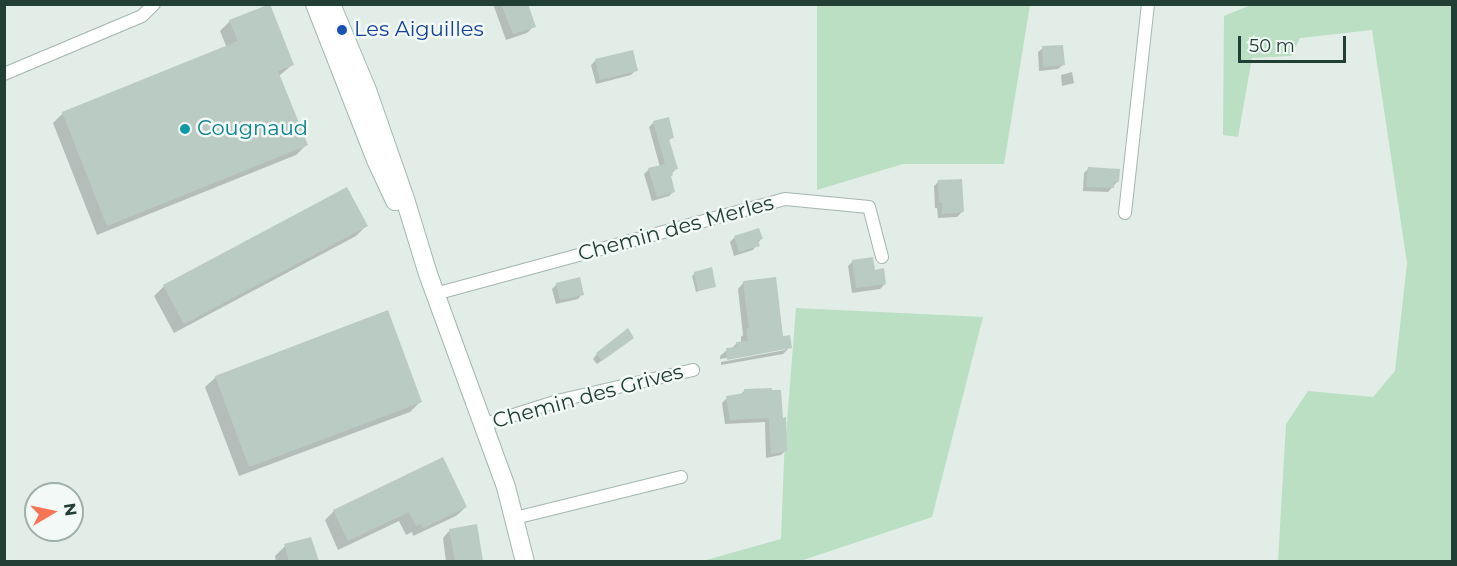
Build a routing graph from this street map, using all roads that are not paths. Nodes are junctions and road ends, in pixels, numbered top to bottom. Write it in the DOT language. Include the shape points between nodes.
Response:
graph roads {
  1 [pos="154,4"];
  2 [pos="315,4"];
  3 [pos="331,4"];
  4 [pos="1148,4"];
  5 [pos="4,74"];
  6 [pos="1125,213"];
  7 [pos="882,257"];
  8 [pos="428,274"];
  9 [pos="435,294"];
  10 [pos="693,370"];
  11 [pos="482,425"];
  12 [pos="681,477"];
  13 [pos="515,518"];
  14 [pos="513,561"];
  15 [pos="525,561"];
  1 -- 5 [label="street" via="142,16"];
  2 -- 8 [label="main road" via="376,160"];
  3 -- 8 [label="main road" via="366,90"];
  4 -- 6 [label="street"];
  7 -- 9 [label="street, Chemin des Merles" via="869,207 785,199"];
  8 -- 9 [label="main road"];
  9 -- 11 [label="main road"];
  10 -- 11 [label="street, Chemin des Grives" via="561,400"];
  11 -- 13 [label="main road"];
  11 -- 14 [label="main road"];
  12 -- 13 [label="street"];
  13 -- 15 [label="main road"];
}
